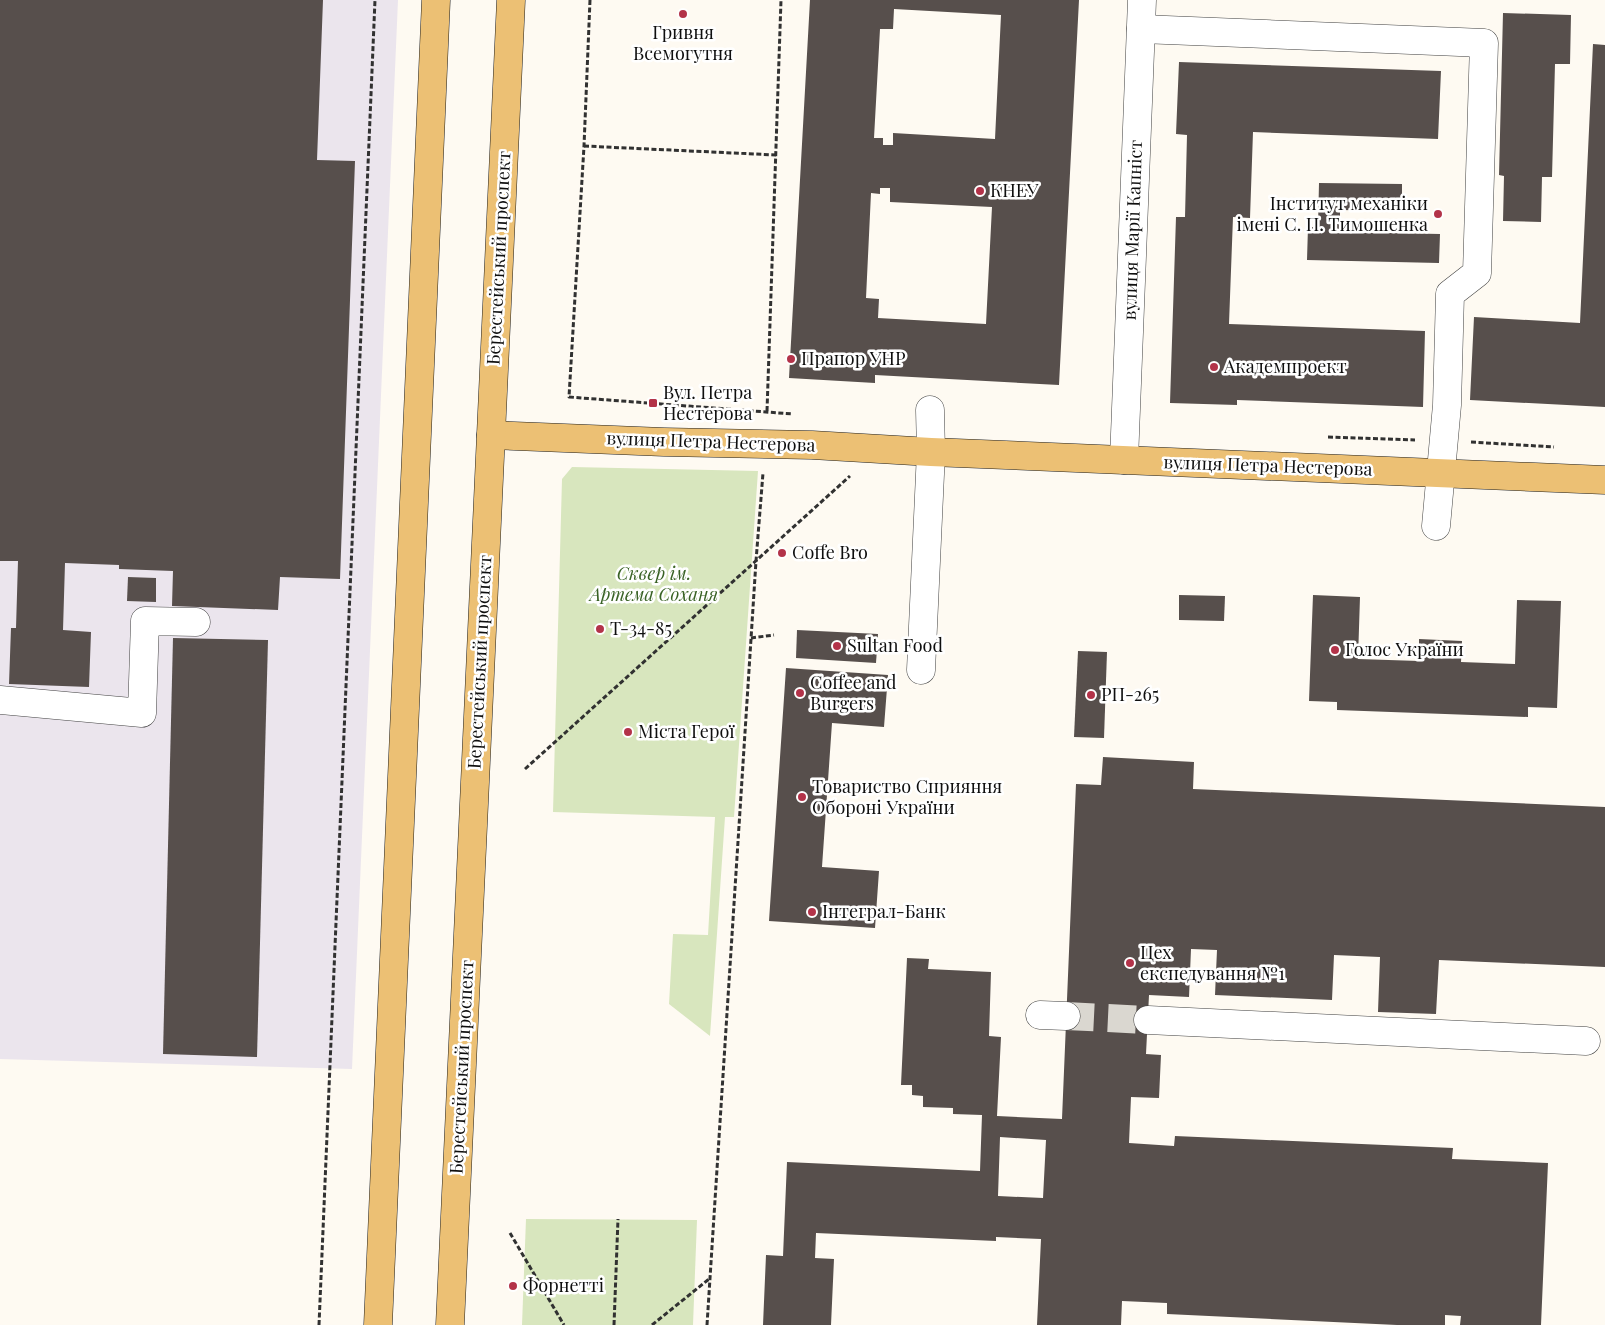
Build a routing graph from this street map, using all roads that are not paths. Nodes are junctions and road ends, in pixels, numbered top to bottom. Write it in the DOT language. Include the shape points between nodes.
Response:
graph roads {
  1 [pos="436,0"];
  2 [pos="510,0"];
  3 [pos="1142,0"];
  4 [pos="1141,29"];
  5 [pos="930,410"];
  6 [pos="491,435"];
  7 [pos="931,452"];
  8 [pos="1124,460"];
  9 [pos="1441,473"];
  10 [pos="1605,480"];
  11 [pos="1436,526"];
  12 [pos="196,622"];
  13 [pos="921,670"];
  14 [pos="0,700"];
  15 [pos="1148,1020"];
  16 [pos="1586,1040"];
  17 [pos="378,1325"];
  18 [pos="450,1325"];
  1 -- 17 [label="main road"];
  2 -- 6 [label="main road, Берестейський проспект"];
  3 -- 4 [label="street, вулиця Марії Капніст"];
  4 -- 8 [label="street, вулиця Марії Капніст"];
  4 -- 9 [label="street" via="1484,43 1477,273 1450,294 1447,405"];
  5 -- 7 [label="street"];
  6 -- 7 [label="main road, вулиця Петра Нестерова"];
  6 -- 18 [label="main road, Берестейський проспект"];
  7 -- 8 [label="main road, вулиця Петра Нестерова"];
  7 -- 13 [label="street"];
  8 -- 9 [label="main road, вулиця Петра Нестерова"];
  9 -- 10 [label="main road, вулиця Петра Нестерова"];
  9 -- 11 [label="street"];
  12 -- 14 [label="street" via="145,622 142,713"];
  15 -- 16 [label="street"];
}
